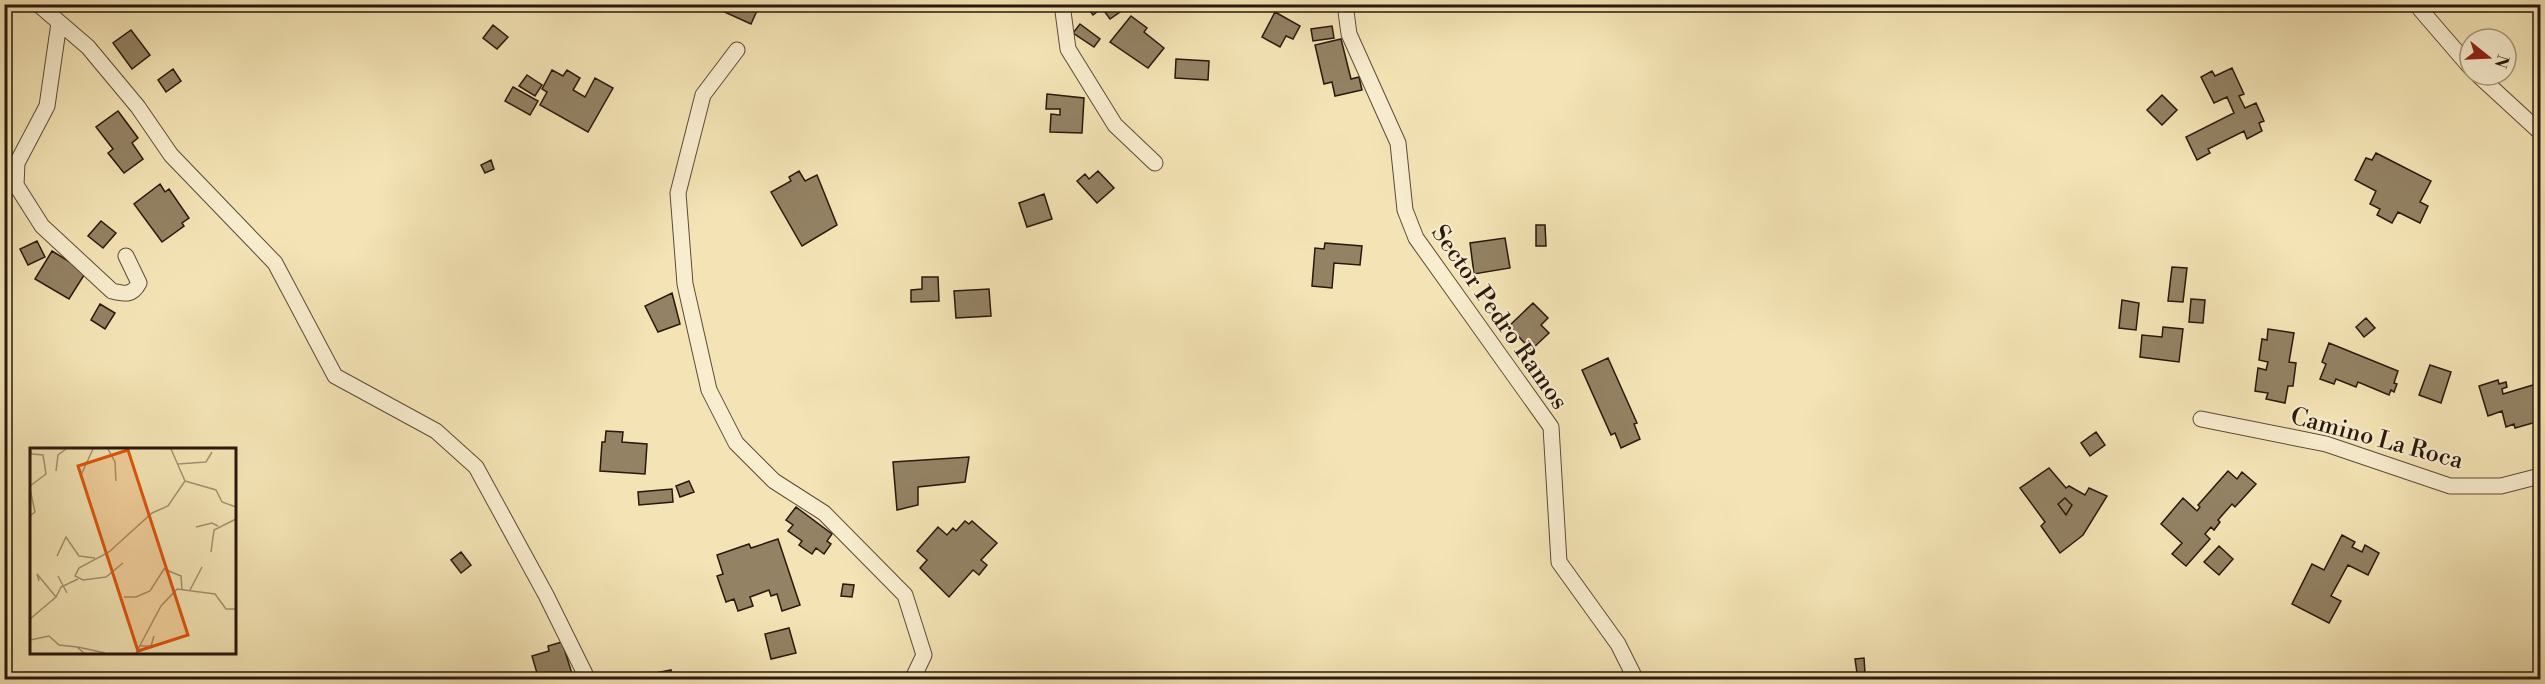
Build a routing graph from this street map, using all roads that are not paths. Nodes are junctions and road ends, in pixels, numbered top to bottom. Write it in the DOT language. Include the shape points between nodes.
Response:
graph roads {
  1 [pos="38,4"];
  2 [pos="1062,4"];
  3 [pos="1345,4"];
  4 [pos="2420,9"];
  5 [pos="59,23"];
  6 [pos="737,50"];
  7 [pos="2458,53"];
  8 [pos="2490,87"];
  9 [pos="2541,132"];
  10 [pos="1155,163"];
  11 [pos="126,256"];
  12 [pos="2201,419"];
  13 [pos="2541,477"];
  14 [pos="588,680"];
  15 [pos="912,680"];
  16 [pos="1636,680"];
  1 -- 5 [label="street"];
  2 -- 10 [label="street" via="1068,49 1115,125"];
  3 -- 16 [label="street, Sector Pedro Ramos" via="1349,34 1398,143 1405,210 1416,238 1551,427 1559,562 1618,644"];
  4 -- 7 [label="street"];
  5 -- 11 [label="street" via="46,106 17,163 16,184 42,226 112,291 126,295 140,283"];
  5 -- 14 [label="street" via="88,47 138,107 171,155 275,263 335,376 436,431 476,467"];
  6 -- 15 [label="street" via="704,95 678,193 685,284 709,390 736,442 774,481 824,513 905,595 924,655"];
  8 -- 9 [label="street"];
  12 -- 13 [label="street, Camino La Roca" via="2326,444 2450,486 2501,486"];
}
